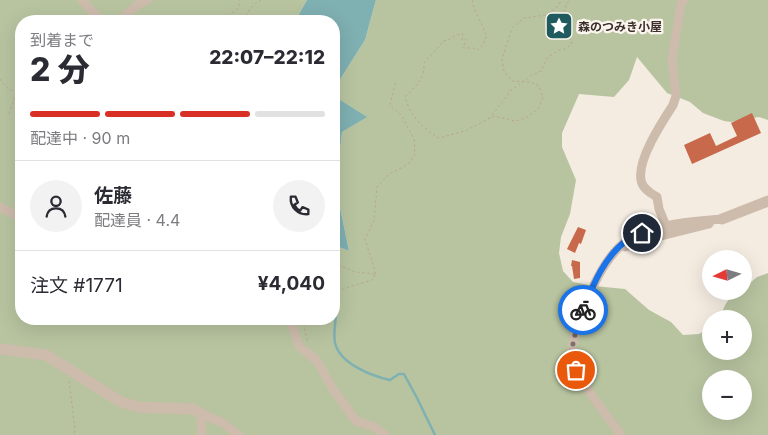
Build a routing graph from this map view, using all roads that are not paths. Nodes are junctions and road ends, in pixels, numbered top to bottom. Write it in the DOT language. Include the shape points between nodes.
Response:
graph roads {
  1 [pos="82,0"];
  2 [pos="146,0"];
  3 [pos="684,0"];
  4 [pos="96,15"];
  5 [pos="126,15"];
  6 [pos="768,201"];
  7 [pos="0,207"];
  8 [pos="15,215"];
  9 [pos="722,219"];
  10 [pos="666,226"];
  11 [pos="618,249"];
  12 [pos="292,325"];
  13 [pos="0,349"];
  14 [pos="202,414"];
  15 [pos="202,435"];
  16 [pos="239,435"];
  17 [pos="385,435"];
  18 [pos="621,435"];
  1 -- 4 [label="street"];
  2 -- 5 [label="street"];
  3 -- 10 [label="street" via="672,60 676,96 647,150 641,169 641,181 657,197"];
  6 -- 9 [label="street"];
  7 -- 8 [label="street"];
  9 -- 10 [label="street"];
  9 -- 11 [label="street"];
  10 -- 11 [label="street" via="628,239"];
  11 -- 18 [label="street" via="600,272 576,331 571,355 582,381"];
  12 -- 17 [label="street" via="299,346 318,361 356,421"];
  13 -- 14 [label="street" via="46,355 121,402 138,407 192,409"];
  14 -- 15 [label="street"];
  14 -- 16 [label="street" via="223,423"];
}
